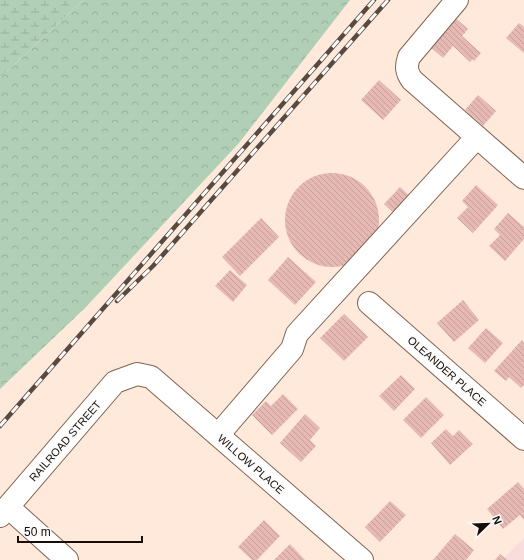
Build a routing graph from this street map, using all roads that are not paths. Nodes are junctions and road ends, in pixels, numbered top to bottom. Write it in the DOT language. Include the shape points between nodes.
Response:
graph roads {
  1 [pos="457,0"];
  2 [pos="484,143"];
  3 [pos="524,178"];
  4 [pos="369,303"];
  5 [pos="137,374"];
  6 [pos="218,435"];
  7 [pos="524,439"];
  8 [pos="4,512"];
  9 [pos="67,560"];
  10 [pos="362,560"];
  1 -- 2 [label="street" via="409,57 407,74"];
  2 -- 3 [label="street"];
  2 -- 6 [label="street" via="297,334 292,349"];
  4 -- 7 [label="street, OLEANDER PLACE"];
  5 -- 6 [label="street, WILLOW PLACE" via="151,377"];
  5 -- 8 [label="street, RAILROAD STREET" via="115,382"];
  6 -- 10 [label="street, WILLOW PLACE"];
  8 -- 9 [label="street"];
}
